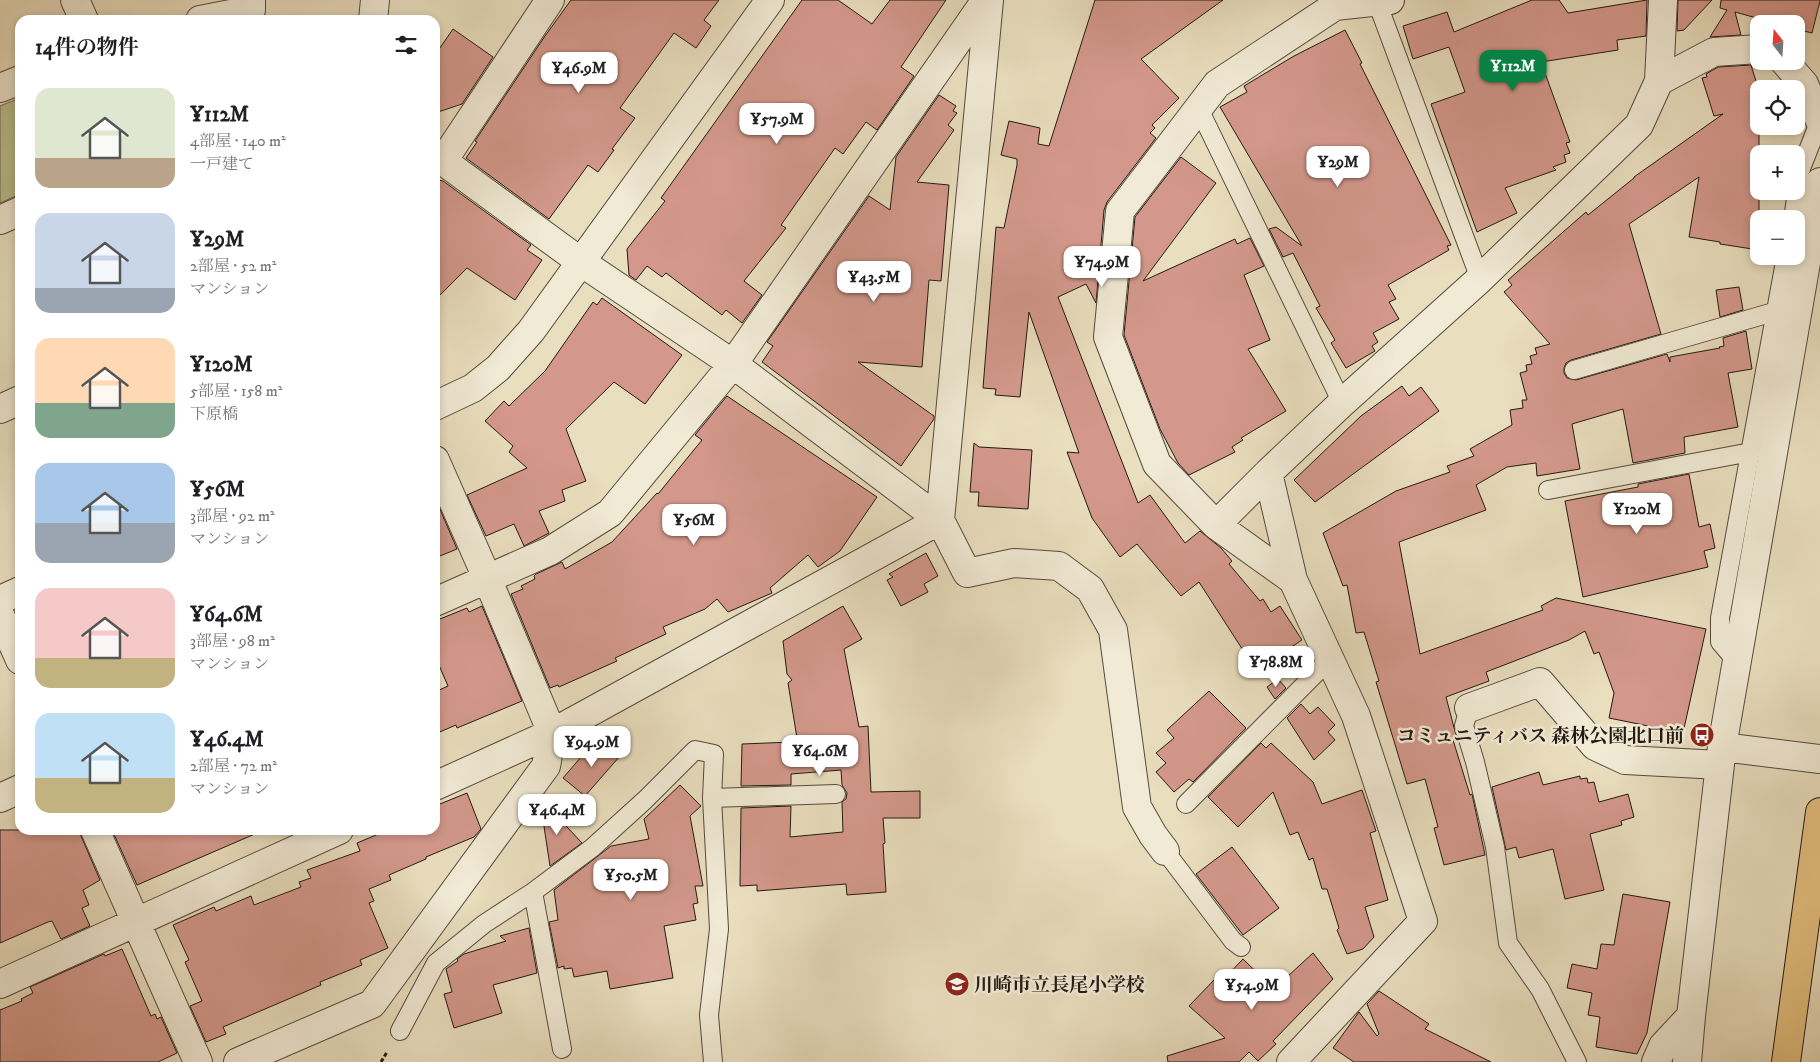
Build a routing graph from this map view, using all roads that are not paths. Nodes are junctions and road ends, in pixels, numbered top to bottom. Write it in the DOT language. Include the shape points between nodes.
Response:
graph roads {
  1 [pos="74,0"];
  2 [pos="250,0"];
  3 [pos="375,0"];
  4 [pos="550,0"];
  5 [pos="770,0"];
  6 [pos="987,0"];
  7 [pos="1663,0"];
  8 [pos="1384,1"];
  9 [pos="82,15"];
  10 [pos="226,15"];
  11 [pos="374,15"];
  12 [pos="1750,50"];
  13 [pos="1792,70"];
  14 [pos="1659,80"];
  15 [pos="15,82"];
  16 [pos="0,88"];
  17 [pos="1199,109"];
  18 [pos="1820,120"];
  19 [pos="440,160"];
  20 [pos="440,162"];
  21 [pos="1820,182"];
  22 [pos="1794,210"];
  23 [pos="15,213"];
  24 [pos="0,220"];
  25 [pos="580,262"];
  26 [pos="1785,265"];
  27 [pos="1480,279"];
  28 [pos="1778,311"];
  29 [pos="732,364"];
  30 [pos="1574,370"];
  31 [pos="15,402"];
  32 [pos="440,404"];
  33 [pos="1342,404"];
  34 [pos="0,409"];
  35 [pos="1751,452"];
  36 [pos="440,471"];
  37 [pos="1268,473"];
  38 [pos="1548,490"];
  39 [pos="940,520"];
  40 [pos="1216,525"];
  41 [pos="487,578"];
  42 [pos="1293,580"];
  43 [pos="15,593"];
  44 [pos="0,600"];
  45 [pos="440,600"];
  46 [pos="0,615"];
  47 [pos="15,649"];
  48 [pos="1330,659"];
  49 [pos="1737,662"];
  50 [pos="1469,708"];
  51 [pos="552,733"];
  52 [pos="1729,754"];
  53 [pos="1820,759"];
  54 [pos="440,784"];
  55 [pos="15,791"];
  56 [pos="836,794"];
  57 [pos="0,798"];
  58 [pos="712,798"];
  59 [pos="1186,804"];
  60 [pos="1820,812"];
  61 [pos="97,835"];
  62 [pos="328,835"];
  63 [pos="1165,851"];
  64 [pos="533,892"];
  65 [pos="135,923"];
  66 [pos="1241,947"];
  67 [pos="0,984"];
  68 [pos="1691,1016"];
  69 [pos="400,1031"];
  70 [pos="562,1049"];
  71 [pos="198,1062"];
  72 [pos="238,1062"];
  73 [pos="712,1062"];
  74 [pos="1291,1062"];
  75 [pos="1577,1062"];
  76 [pos="1656,1062"];
  77 [pos="1687,1062"];
  78 [pos="1786,1062"];
  1 -- 9 [label="street"];
  2 -- 10 [label="street" via="251,10"];
  3 -- 11 [label="street"];
  4 -- 19 [label="street"];
  5 -- 25 [label="street"];
  6 -- 29 [label="street"];
  6 -- 39 [label="street"];
  7 -- 14 [label="street"];
  8 -- 17 [label="street" via="1335,6 1217,84"];
  8 -- 27 [label="lane"];
  12 -- 14 [label="street" via="1714,52"];
  13 -- 18 [label="street" via="1804,84"];
  14 -- 27 [label="street" via="1639,125"];
  15 -- 16 [label="street"];
  17 -- 33 [label="lane"];
  17 -- 40 [label="street" via="1120,211 1108,337 1157,464"];
  18 -- 22 [label="lane" via="1800,171"];
  20 -- 25 [label="street"];
  21 -- 49 [label="street"];
  23 -- 24 [label="street"];
  25 -- 29 [label="street"];
  25 -- 32 [label="street" via="532,331 498,368 473,388"];
  26 -- 28 [label="lane"];
  27 -- 33 [label="street"];
  28 -- 30 [label="lane"];
  28 -- 35 [label="lane"];
  29 -- 39 [label="street"];
  29 -- 41 [label="street" via="610,513 550,551"];
  31 -- 34 [label="street"];
  33 -- 37 [label="street"];
  35 -- 38 [label="lane"];
  35 -- 49 [label="lane" via="1720,618 1720,642"];
  36 -- 41 [label="street"];
  37 -- 40 [label="street"];
  37 -- 42 [label="street"];
  39 -- 51 [label="street"];
  39 -- 63 [label="street" via="967,573 1014,563 1059,566 1090,589 1113,630 1136,806"];
  40 -- 42 [label="street"];
  41 -- 45 [label="street"];
  41 -- 51 [label="street"];
  42 -- 48 [label="street"];
  43 -- 44 [label="street"];
  46 -- 47 [label="street"];
  48 -- 59 [label="lane"];
  48 -- 74 [label="street" via="1356,716 1424,921"];
  49 -- 52 [label="street"];
  50 -- 52 [label="street" via="1540,682 1595,746 1625,760"];
  50 -- 75 [label="lane" via="1464,726 1495,847 1508,943 1540,989"];
  51 -- 54 [label="street"];
  51 -- 72 [label="street" via="546,766 372,1004"];
  52 -- 53 [label="street"];
  52 -- 68 [label="street"];
  55 -- 57 [label="street"];
  56 -- 58 [label="lane"];
  58 -- 64 [label="lane" via="714,754 694,750 592,848"];
  58 -- 73 [label="lane" via="719,928 710,1015"];
  60 -- 78 [label="highway"];
  61 -- 65 [label="street"];
  62 -- 65 [label="street"];
  63 -- 66 [label="lane" via="1233,941"];
  64 -- 69 [label="lane" via="484,924 436,963"];
  64 -- 70 [label="lane"];
  65 -- 67 [label="street"];
  65 -- 71 [label="street"];
  68 -- 76 [label="street" via="1663,1046"];
  68 -- 77 [label="street"];
}
